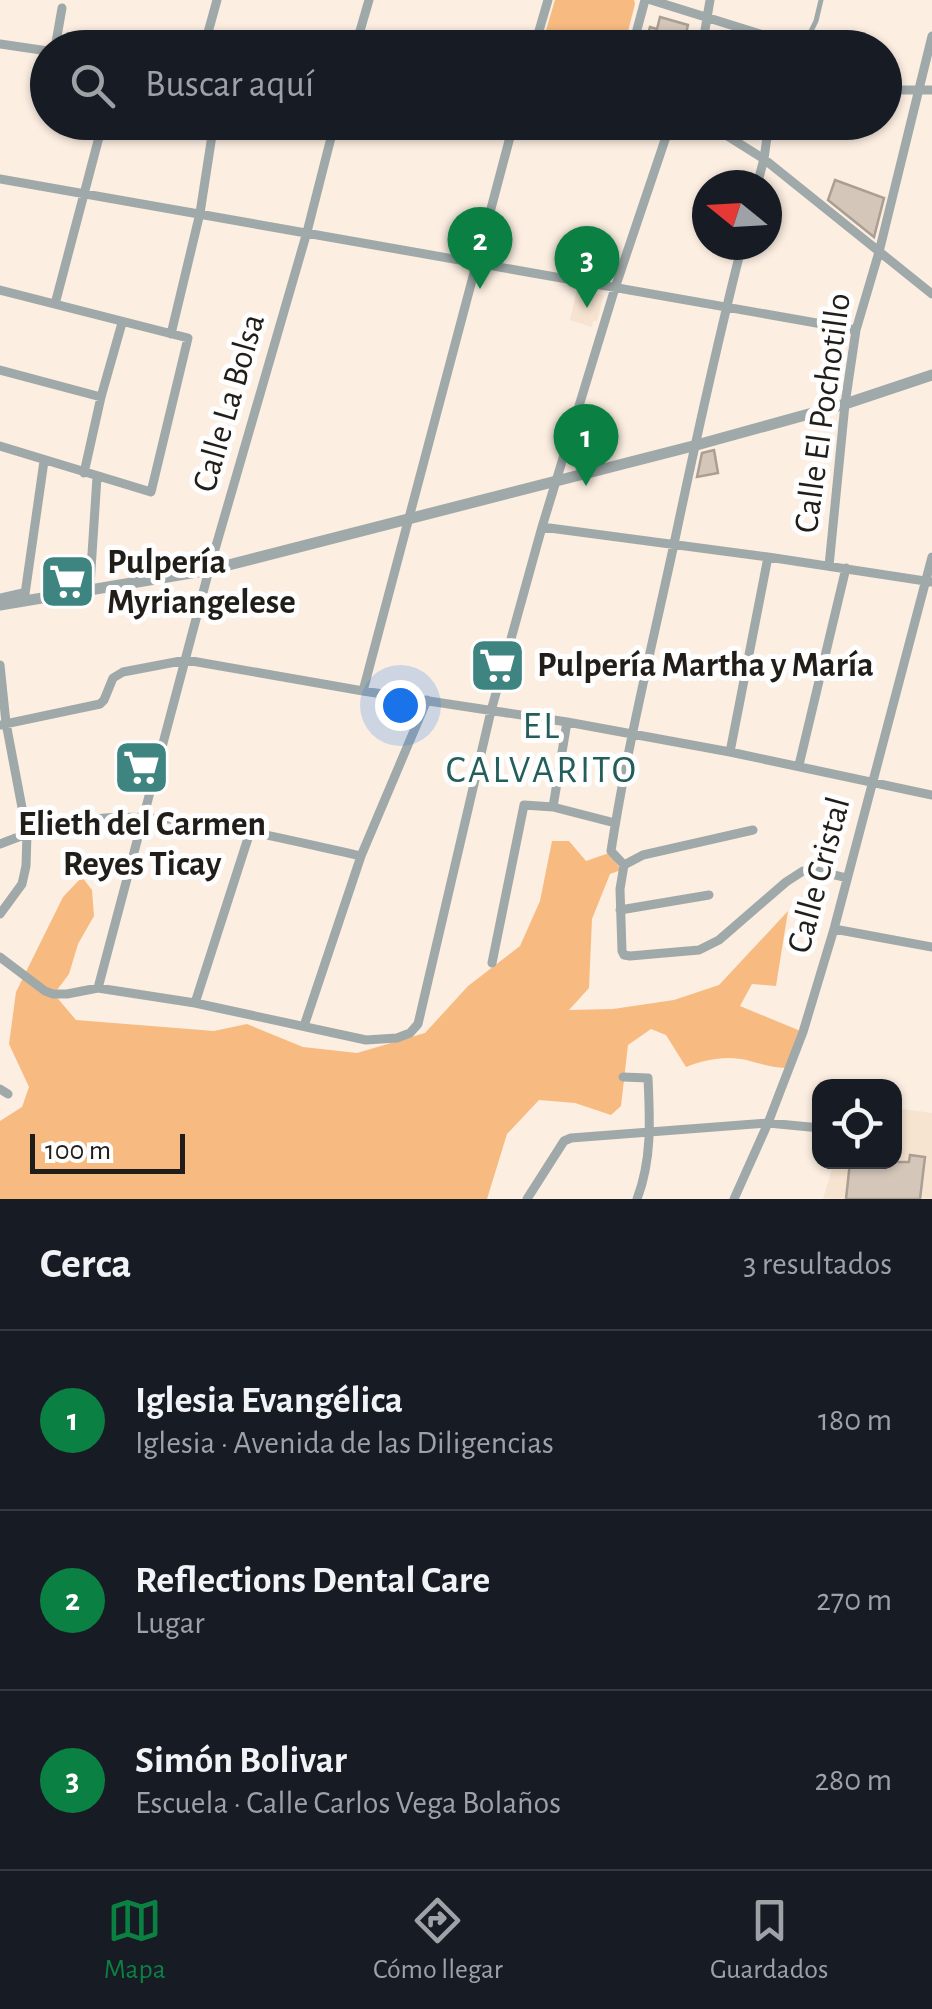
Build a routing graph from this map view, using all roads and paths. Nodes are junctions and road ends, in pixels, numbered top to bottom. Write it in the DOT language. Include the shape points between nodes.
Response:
graph roads {
  1 [pos="217,0"];
  2 [pos="368,0"];
  3 [pos="548,0"];
  4 [pos="648,0"];
  5 [pos="710,0"];
  6 [pos="820,0"];
  7 [pos="62,8"];
  8 [pos="706,16"];
  9 [pos="58,30"];
  10 [pos="208,30"];
  11 [pos="360,30"];
  12 [pos="539,30"];
  13 [pos="638,30"];
  14 [pos="707,30"];
  15 [pos="743,30"];
  16 [pos="812,30"];
  17 [pos="932,36"];
  18 [pos="0,44"];
  19 [pos="30,48"];
  20 [pos="902,90"];
  21 [pos="918,90"];
  22 [pos="932,90"];
  23 [pos="99,140"];
  24 [pos="211,140"];
  25 [pos="330,140"];
  26 [pos="509,140"];
  27 [pos="666,140"];
  28 [pos="734,140"];
  29 [pos="765,140"];
  30 [pos="766,140"];
  31 [pos="766,144"];
  32 [pos="764,159"];
  33 [pos="761,170"];
  34 [pos="0,178"];
  35 [pos="85,195"];
  36 [pos="200,212"];
  37 [pos="307,232"];
  38 [pos="878,252"];
  39 [pos="738,260"];
  40 [pos="476,264"];
  41 [pos="614,288"];
  42 [pos="0,290"];
  43 [pos="932,294"];
  44 [pos="55,304"];
  45 [pos="726,308"];
  46 [pos="122,323"];
  47 [pos="856,330"];
  48 [pos="171,334"];
  49 [pos="0,370"];
  50 [pos="932,375"];
  51 [pos="101,397"];
  52 [pos="845,404"];
  53 [pos="0,446"];
  54 [pos="693,446"];
  55 [pos="44,461"];
  56 [pos="84,474"];
  57 [pos="97,477"];
  58 [pos="556,483"];
  59 [pos="409,519"];
  60 [pos="542,527"];
  61 [pos="674,544"];
  62 [pos="768,557"];
  63 [pos="932,557"];
  64 [pos="829,566"];
  65 [pos="846,568"];
  66 [pos="209,570"];
  67 [pos="929,581"];
  68 [pos="40,593"];
  69 [pos="23,597"];
  70 [pos="0,598"];
  71 [pos="0,605"];
  72 [pos="186,660"];
  73 [pos="0,665"];
  74 [pos="363,691"];
  75 [pos="427,700"];
  76 [pos="490,711"];
  77 [pos="567,722"];
  78 [pos="3,724"];
  79 [pos="631,734"];
  80 [pos="730,752"];
  81 [pos="799,765"];
  82 [pos="872,784"];
  83 [pos="932,796"];
  84 [pos="554,808"];
  85 [pos="144,816"];
  86 [pos="615,823"];
  87 [pos="753,830"];
  88 [pos="250,832"];
  89 [pos="27,834"];
  90 [pos="0,844"];
  91 [pos="361,856"];
  92 [pos="624,865"];
  93 [pos="848,878"];
  94 [pos="709,895"];
  95 [pos="620,910"];
  96 [pos="0,914"];
  97 [pos="834,929"];
  98 [pos="932,947"];
  99 [pos="0,957"];
  100 [pos="492,963"];
  101 [pos="98,988"];
  102 [pos="195,1003"];
  103 [pos="304,1026"];
  104 [pos="623,1077"];
  105 [pos="768,1123"];
  106 [pos="812,1127"];
  107 [pos="650,1133"];
  108 [pos="737,1198"];
  109 [pos="527,1199"];
  110 [pos="637,1199"];
  1 -- 10 [label="street"];
  2 -- 11 [label="street"];
  3 -- 12 [label="street"];
  4 -- 8 [label="street"];
  4 -- 13 [label="street"];
  5 -- 8 [label="street"];
  6 -- 16 [label="lane"];
  7 -- 9 [label="street"];
  8 -- 14 [label="street"];
  8 -- 15 [label="street"];
  17 -- 21 [label="street, Calle El Pochotillo"];
  18 -- 19 [label="street"];
  20 -- 21 [label="street"];
  21 -- 22 [label="street"];
  21 -- 38 [label="street, Calle El Pochotillo"];
  23 -- 35 [label="street"];
  24 -- 36 [label="street"];
  25 -- 37 [label="street, Calle La Bolsa"];
  26 -- 40 [label="street"];
  27 -- 41 [label="street"];
  28 -- 32 [label="street"];
  29 -- 31 [label="street"];
  30 -- 31 [label="street"];
  31 -- 32 [label="street"];
  32 -- 33 [label="street"];
  32 -- 38 [label="street"];
  34 -- 35 [label="street"];
  35 -- 36 [label="street"];
  35 -- 44 [label="street"];
  36 -- 37 [label="street"];
  36 -- 48 [label="street"];
  37 -- 40 [label="street"];
  37 -- 66 [label="street, Calle La Bolsa"];
  38 -- 43 [label="street"];
  38 -- 47 [label="street, Calle El Pochotillo"];
  39 -- 45 [label="street"];
  40 -- 41 [label="street"];
  40 -- 59 [label="street"];
  41 -- 45 [label="street"];
  41 -- 58 [label="street"];
  42 -- 44 [label="street"];
  44 -- 46 [label="street"];
  45 -- 47 [label="street"];
  45 -- 54 [label="street"];
  46 -- 48 [label="street"];
  46 -- 51 [label="street"];
  47 -- 52 [label="street, Calle El Pochotillo"];
  48 -- 57 [label="street" via="188,338 150,492"];
  49 -- 51 [label="street"];
  50 -- 52 [label="street"];
  51 -- 56 [label="street"];
  52 -- 54 [label="street"];
  52 -- 64 [label="street, Calle El Pochotillo"];
  53 -- 55 [label="street"];
  54 -- 58 [label="street"];
  54 -- 61 [label="street"];
  55 -- 56 [label="street"];
  55 -- 69 [label="street"];
  56 -- 57 [label="street"];
  57 -- 68 [label="street" via="90,585"];
  58 -- 59 [label="street"];
  58 -- 60 [label="street"];
  59 -- 66 [label="street"];
  59 -- 74 [label="street"];
  60 -- 61 [label="street"];
  60 -- 76 [label="street"];
  61 -- 62 [label="street"];
  61 -- 79 [label="street"];
  62 -- 64 [label="street"];
  62 -- 80 [label="street"];
  63 -- 67 [label="street, Calle Cristal"];
  64 -- 65 [label="street"];
  65 -- 67 [label="street"];
  65 -- 81 [label="street"];
  66 -- 69 [label="street"];
  66 -- 72 [label="street, Calle La Bolsa"];
  67 -- 82 [label="street, Calle Cristal"];
  69 -- 70 [label="street"];
  69 -- 71 [label="street"];
  72 -- 74 [label="street"];
  72 -- 78 [label="street" via="123,672 100,704"];
  72 -- 85 [label="street, Calle La Bolsa"];
  73 -- 78 [label="street"];
  74 -- 75 [label="street"];
  75 -- 76 [label="street"];
  75 -- 91 [label="street"];
  76 -- 77 [label="street"];
  76 -- 103 [label="street" via="418,1024 383,1040"];
  77 -- 79 [label="street"];
  77 -- 84 [label="street"];
  78 -- 89 [label="street"];
  79 -- 80 [label="street"];
  79 -- 86 [label="street"];
  80 -- 81 [label="street"];
  81 -- 82 [label="street"];
  82 -- 83 [label="street"];
  82 -- 93 [label="street, Calle Cristal"];
  84 -- 86 [label="street"];
  84 -- 100 [label="street" via="523,807"];
  85 -- 88 [label="street"];
  85 -- 89 [label="street" via="66,822"];
  85 -- 101 [label="street, Calle La Bolsa"];
  86 -- 92 [label="street" via="611,851"];
  87 -- 92 [label="street"];
  88 -- 91 [label="street"];
  88 -- 102 [label="street"];
  89 -- 90 [label="street"];
  89 -- 96 [label="street" via="22,884"];
  91 -- 103 [label="street"];
  92 -- 95 [label="street"];
  93 -- 95 [label="street" via="802,870 699,950 624,955"];
  93 -- 97 [label="street, Calle Cristal"];
  94 -- 95 [label="street"];
  97 -- 98 [label="street"];
  97 -- 105 [label="street, Calle Cristal"];
  99 -- 101 [label="street" via="54,994"];
  101 -- 102 [label="street"];
  102 -- 103 [label="street"];
  104 -- 107 [label="street" via="648,1078"];
  105 -- 106 [label="street"];
  105 -- 107 [label="street"];
  105 -- 108 [label="street, Calle Cristal"];
  107 -- 109 [label="street" via="564,1142"];
  107 -- 110 [label="street"];
}
